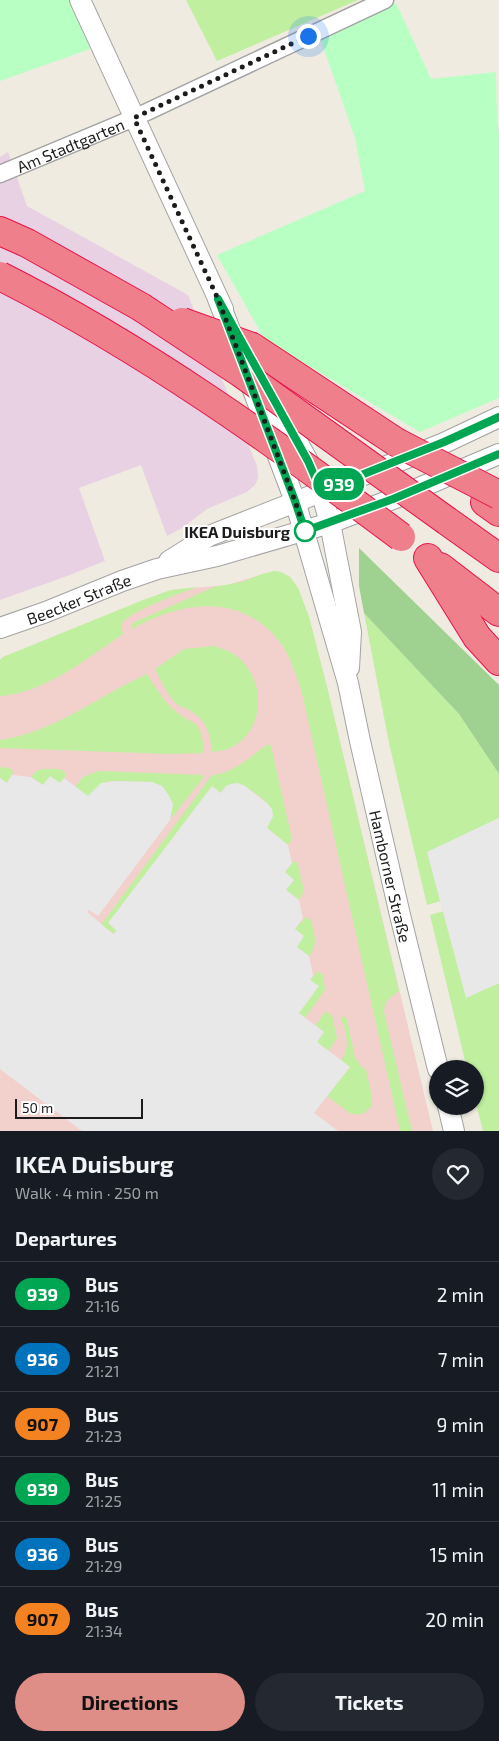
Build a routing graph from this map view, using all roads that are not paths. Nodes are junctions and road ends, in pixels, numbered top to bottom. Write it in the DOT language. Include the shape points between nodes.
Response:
graph roads {
  1 [pos="80,0"];
  2 [pos="384,0"];
  3 [pos="134,118"];
  4 [pos="0,174"];
  5 [pos="0,231"];
  6 [pos="0,276"];
  7 [pos="218,299"];
  8 [pos="141,306"];
  9 [pos="499,417"];
  10 [pos="499,454"];
  11 [pos="321,491"];
  12 [pos="295,501"];
  13 [pos="494,503"];
  14 [pos="330,523"];
  15 [pos="305,531"];
  16 [pos="428,558"];
  17 [pos="499,558"];
  18 [pos="157,569"];
  19 [pos="499,612"];
  20 [pos="0,628"];
  21 [pos="499,661"];
  22 [pos="348,683"];
  23 [pos="436,1060"];
  24 [pos="450,1115"];
  25 [pos="454,1131"];
  1 -- 3 [label="street, Hamborner Straße"];
  2 -- 3 [label="street, Am Stadtgarten"];
  3 -- 4 [label="street, Am Stadtgarten"];
  3 -- 7 [label="street, Hamborner Straße"];
  5 -- 8 [label="highway"];
  6 -- 16 [label="highway, bridge" via="89,324 210,399"];
  7 -- 11 [label="street, Hamborner Straße" via="308,461"];
  7 -- 12 [label="street, Hamborner Straße"];
  8 -- 13 [label="highway, bridge" via="252,347"];
  8 -- 17 [label="highway, bridge" via="241,373"];
  9 -- 11 [label="street, Beecker Straße" via="437,446"];
  10 -- 14 [label="street, Beecker Straße"];
  11 -- 12 [label="street, Beecker Straße"];
  11 -- 14 [label="street, Hamborner Straße"];
  12 -- 15 [label="street, Hamborner Straße"];
  12 -- 18 [label="street, Beecker Straße" via="209,536"];
  14 -- 15 [label="street, Beecker Straße"];
  14 -- 22 [label="street, Hamborner Straße" via="351,632"];
  15 -- 18 [label="street, Beecker Straße"];
  15 -- 22 [label="street, Hamborner Straße"];
  16 -- 19 [label="highway"];
  16 -- 21 [label="highway" via="477,637"];
  18 -- 20 [label="street, Beecker Straße"];
  22 -- 23 [label="street, Hamborner Straße"];
  24 -- 25 [label="street"];
}
